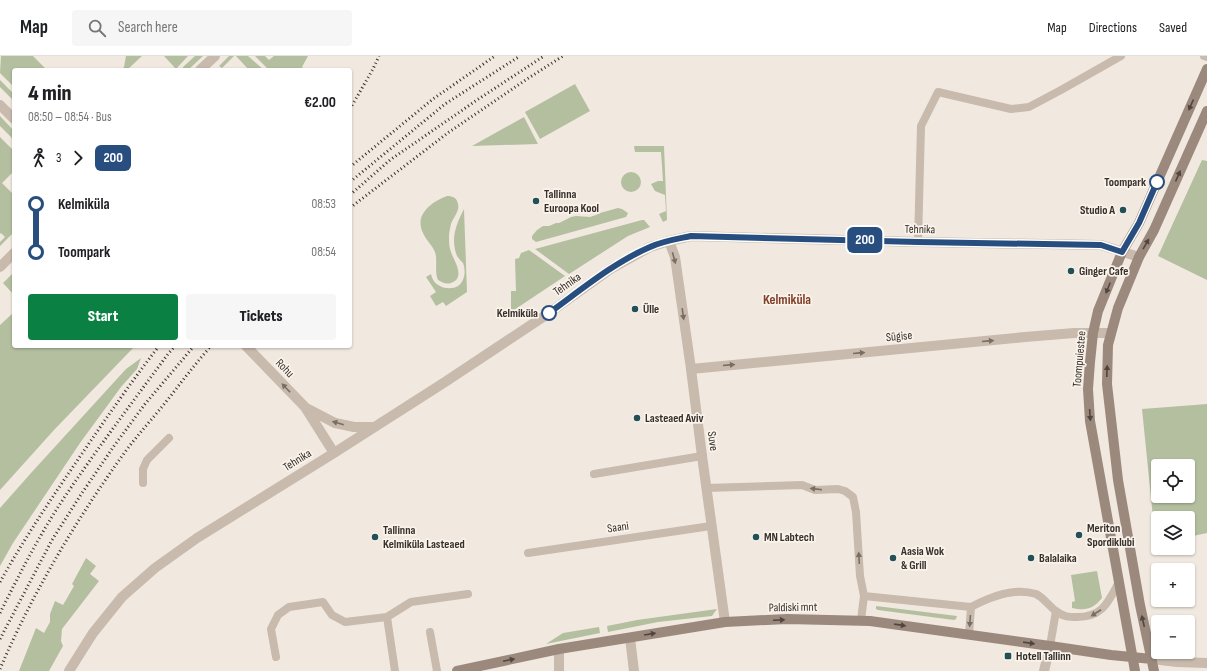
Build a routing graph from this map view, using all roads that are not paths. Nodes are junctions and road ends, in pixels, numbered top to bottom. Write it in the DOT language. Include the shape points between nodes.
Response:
graph roads {
  1 [pos="215,56"];
  2 [pos="1121,56"];
  3 [pos="1204,56"];
  4 [pos="1207,57"];
  5 [pos="202,68"];
  6 [pos="1207,69"];
  7 [pos="0,105"];
  8 [pos="1207,111"];
  9 [pos="12,117"];
  10 [pos="669,241"];
  11 [pos="918,242"];
  12 [pos="1122,252"];
  13 [pos="12,255"];
  14 [pos="1139,257"];
  15 [pos="0,267"];
  16 [pos="1111,333"];
  17 [pos="1093,334"];
  18 [pos="248,348"];
  19 [pos="691,369"];
  20 [pos="305,407"];
  21 [pos="374,427"];
  22 [pos="169,438"];
  23 [pos="334,453"];
  24 [pos="702,456"];
  25 [pos="594,474"];
  26 [pos="143,483"];
  27 [pos="706,488"];
  28 [pos="711,526"];
  29 [pos="528,552"];
  30 [pos="1119,582"];
  31 [pos="468,594"];
  32 [pos="864,596"];
  33 [pos="971,607"];
  34 [pos="1056,611"];
  35 [pos="387,617"];
  36 [pos="861,620"];
  37 [pos="724,622"];
  38 [pos="430,632"];
  39 [pos="969,635"];
  40 [pos="630,638"];
  41 [pos="1050,646"];
  42 [pos="559,650"];
  43 [pos="276,657"];
  44 [pos="1132,657"];
  45 [pos="1152,660"];
  46 [pos="1207,664"];
  47 [pos="69,671"];
  48 [pos="395,671"];
  49 [pos="437,671"];
  50 [pos="457,671"];
  51 [pos="559,671"];
  52 [pos="634,671"];
  53 [pos="1044,671"];
  54 [pos="1135,671"];
  55 [pos="1154,671"];
  1 -- 5 [label="street"];
  2 -- 11 [label="lane" via="1029,107 1011,109 938,92 921,126"];
  3 -- 4 [label="lane"];
  6 -- 12 [label="main road, Toompuiestee, one-way" via="1139,223"];
  7 -- 9 [label="street"];
  14 -- 8 [label="main road, one-way" via="1154,230"];
  10 -- 11 [label="street, Tehnika" via="691,236"];
  10 -- 19 [label="street, Suve, one-way" via="675,257"];
  10 -- 21 [label="street, Tehnika" via="650,247 612,268 549,313"];
  11 -- 12 [label="street, Tehnika" via="1101,245"];
  12 -- 14 [label="street, Tehnika"];
  12 -- 17 [label="main road, Toompuiestee, one-way" via="1098,312"];
  13 -- 15 [label="street"];
  14 -- 16 [label="main road" via="1118,308"];
  16 -- 17 [label="street, Sügise"];
  45 -- 16 [label="main road, one-way" via="1118,480 1109,410 1108,345"];
  19 -- 17 [label="street, Sügise, one-way" via="1018,338"];
  17 -- 30 [label="main road, Toompuiestee, one-way" via="1088,389 1090,421"];
  20 -- 18 [label="street, Rohu, one-way"];
  19 -- 24 [label="street, Suve"];
  21 -- 20 [label="street, Rohu, one-way" via="354,427 335,423"];
  20 -- 23 [label="street, Rohu"];
  21 -- 23 [label="street, Tehnika"];
  22 -- 26 [label="lane" via="147,460 143,469"];
  23 -- 47 [label="street, Tehnika" via="196,538 155,568 122,597 93,633"];
  24 -- 25 [label="lane"];
  24 -- 27 [label="street, Suve"];
  27 -- 28 [label="street, Suve"];
  32 -- 27 [label="lane, one-way" via="860,576 856,512 853,497 845,491 816,490 802,485"];
  28 -- 29 [label="lane, Saani"];
  28 -- 37 [label="street, Suve"];
  30 -- 34 [label="lane, one-way" via="1099,612 1088,617 1065,617"];
  30 -- 44 [label="main road, Toompuiestee"];
  31 -- 35 [label="lane" via="411,602"];
  32 -- 33 [label="lane"];
  32 -- 36 [label="lane"];
  33 -- 34 [label="lane" via="987,598 1023,592 1037,594"];
  33 -- 39 [label="lane, one-way"];
  34 -- 41 [label="lane"];
  35 -- 43 [label="lane" via="345,622 332,615 323,602 289,607 278,615 271,630"];
  35 -- 48 [label="lane"];
  37 -- 36 [label="main road, Paldiski mnt, one-way" via="787,619"];
  36 -- 39 [label="main road, Paldiski mnt, one-way"];
  40 -- 37 [label="main road, Paldiski mnt, one-way"];
  38 -- 49 [label="lane"];
  39 -- 41 [label="main road, Paldiski mnt, one-way"];
  40 -- 42 [label="main road, Paldiski mnt"];
  40 -- 52 [label="street"];
  41 -- 44 [label="main road, Paldiski mnt"];
  41 -- 53 [label="street"];
  50 -- 42 [label="main road, Paldiski mnt, one-way"];
  42 -- 51 [label="street"];
  44 -- 45 [label="main road, Paldiski mnt"];
  44 -- 54 [label="main road, Toompuiestee"];
  45 -- 46 [label="street"];
  45 -- 55 [label="main road"];
}
